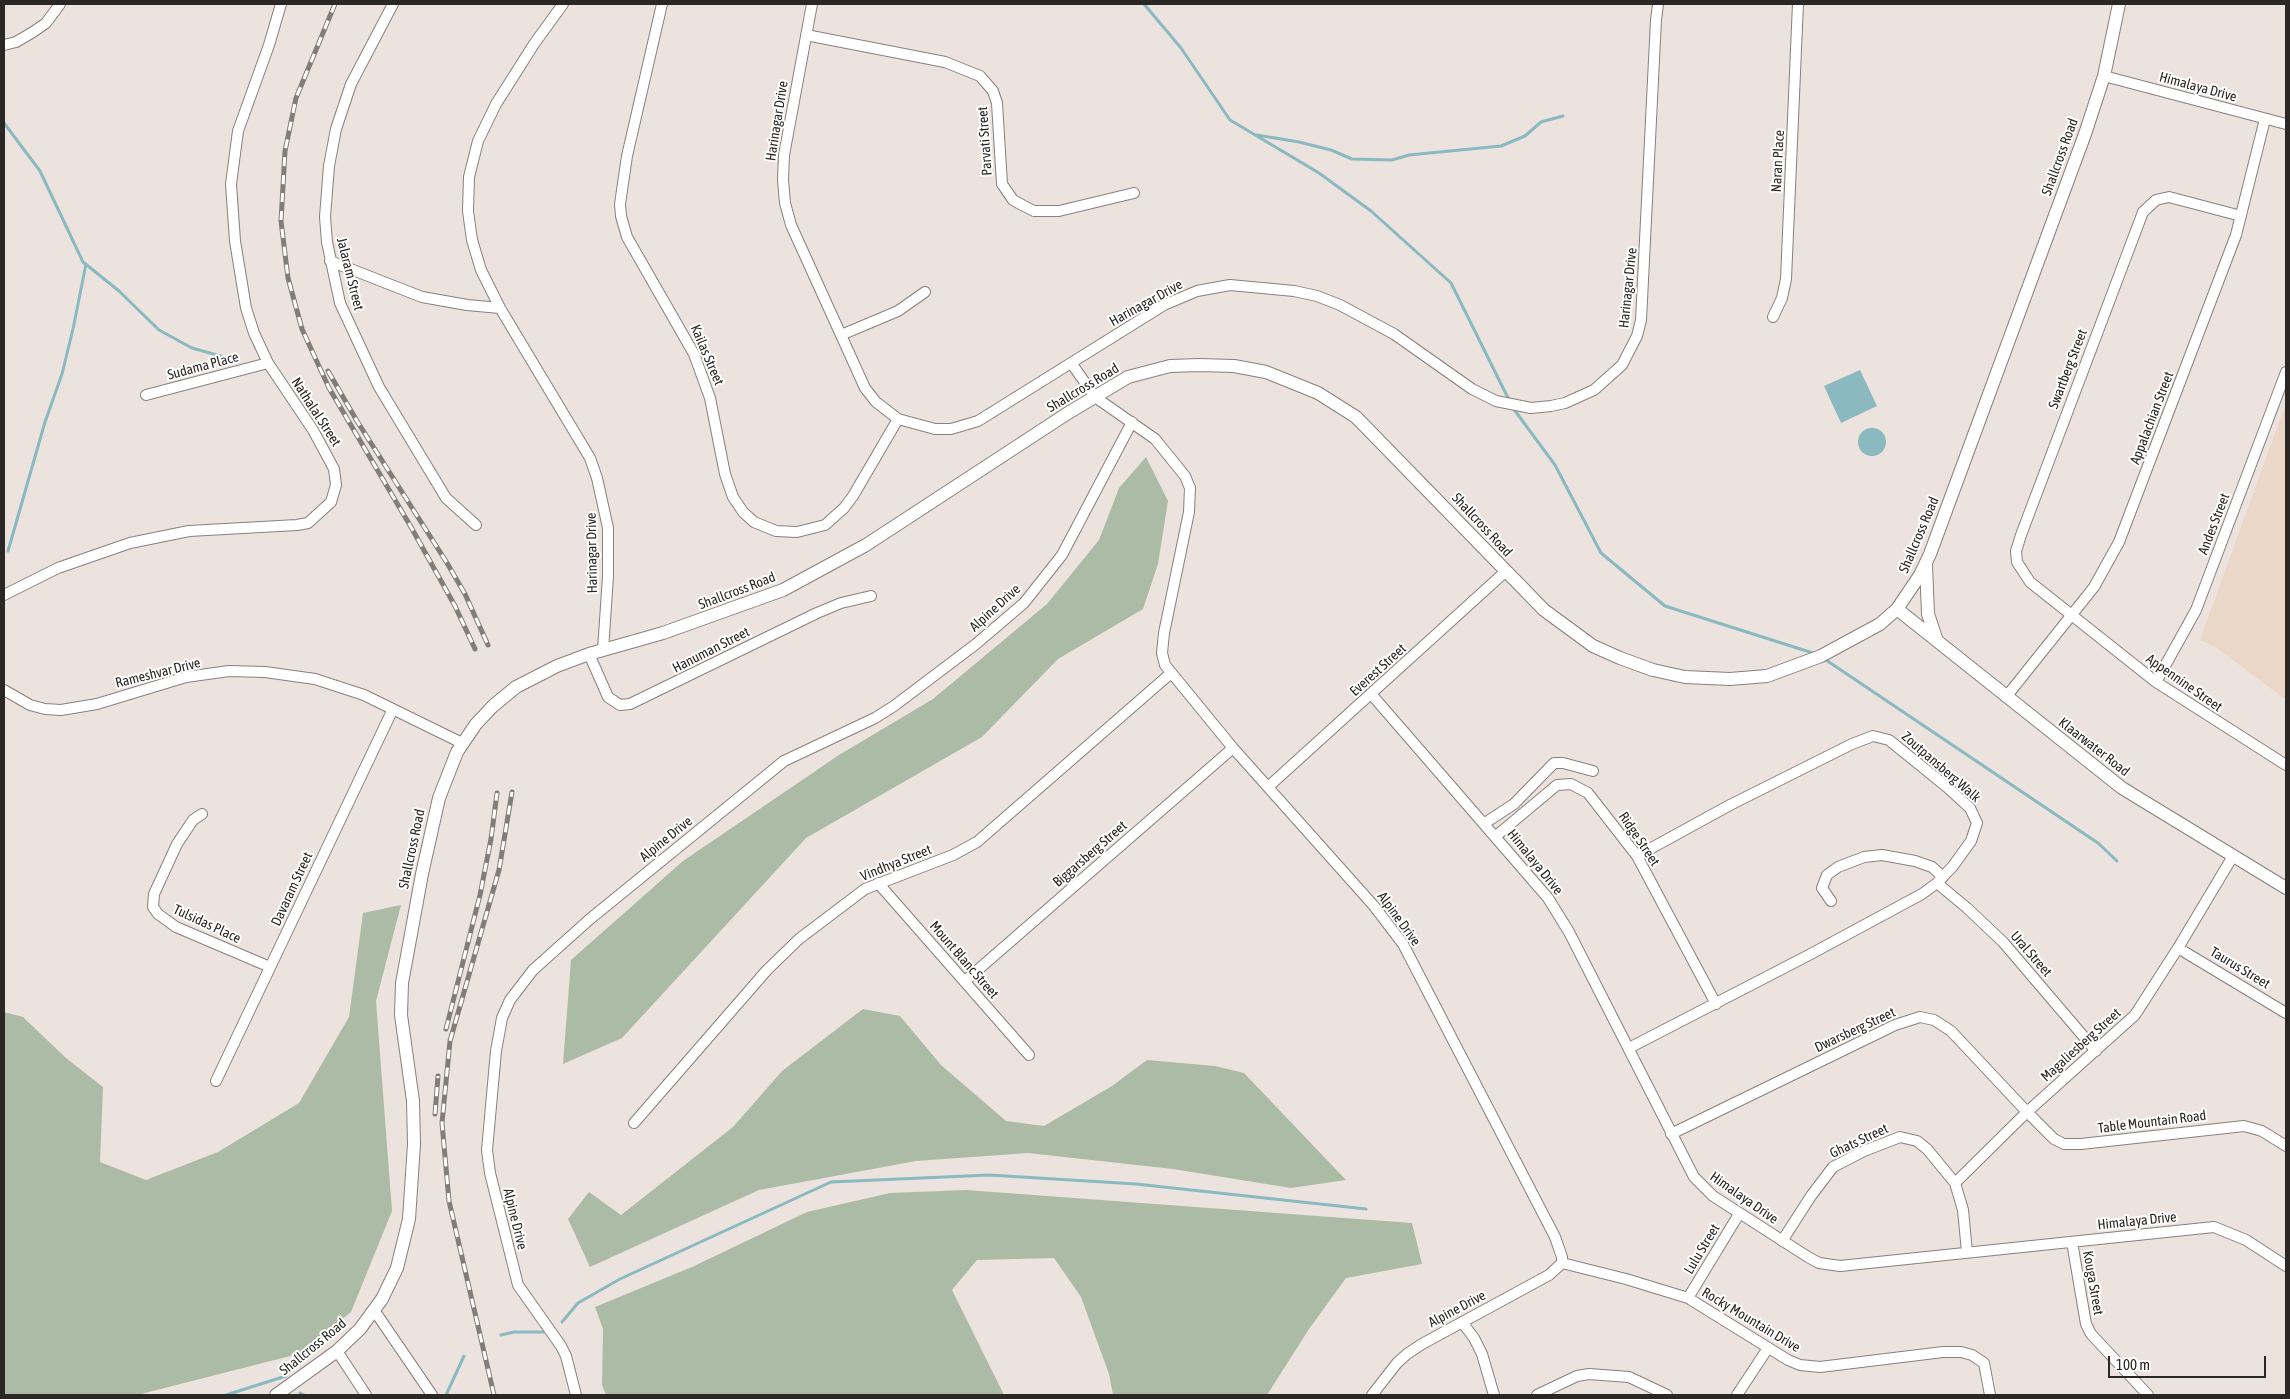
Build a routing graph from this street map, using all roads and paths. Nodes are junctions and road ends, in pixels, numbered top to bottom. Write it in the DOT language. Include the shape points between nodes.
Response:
graph roads {
  1 [pos="60,4"];
  2 [pos="280,4"];
  3 [pos="393,4"];
  4 [pos="563,4"];
  5 [pos="662,4"];
  6 [pos="812,4"];
  7 [pos="1658,4"];
  8 [pos="1798,4"];
  9 [pos="2119,4"];
  10 [pos="806,35"];
  11 [pos="4,45"];
  12 [pos="2104,76"];
  13 [pos="2265,118"];
  14 [pos="2286,124"];
  15 [pos="1134,193"];
  16 [pos="2241,216"];
  17 [pos="330,261"];
  18 [pos="925,292"];
  19 [pos="500,308"];
  20 [pos="1773,318"];
  21 [pos="841,334"];
  22 [pos="268,363"];
  23 [pos="1072,364"];
  24 [pos="2286,372"];
  25 [pos="146,396"];
  26 [pos="1095,397"];
  27 [pos="898,419"];
  28 [pos="1132,422"];
  29 [pos="476,526"];
  30 [pos="1926,561"];
  31 [pos="1505,572"];
  32 [pos="4,595"];
  33 [pos="872,596"];
  34 [pos="1897,609"];
  35 [pos="2072,616"];
  36 [pos="1937,641"];
  37 [pos="603,650"];
  38 [pos="589,654"];
  39 [pos="1170,674"];
  40 [pos="2156,682"];
  41 [pos="4,690"];
  42 [pos="1372,695"];
  43 [pos="2006,698"];
  44 [pos="393,709"];
  45 [pos="462,743"];
  46 [pos="1233,748"];
  47 [pos="2286,765"];
  48 [pos="1593,771"];
  49 [pos="1268,787"];
  50 [pos="202,814"];
  51 [pos="1485,823"];
  52 [pos="1496,836"];
  53 [pos="1637,856"];
  54 [pos="2233,856"];
  55 [pos="1940,880"];
  56 [pos="878,884"];
  57 [pos="2286,888"];
  58 [pos="1831,900"];
  59 [pos="2178,948"];
  60 [pos="270,967"];
  61 [pos="965,981"];
  62 [pos="1716,1004"];
  63 [pos="2286,1013"];
  64 [pos="1629,1048"];
  65 [pos="2096,1051"];
  66 [pos="1029,1055"];
  67 [pos="216,1081"];
  68 [pos="2027,1112"];
  69 [pos="634,1123"];
  70 [pos="1671,1134"];
  71 [pos="2286,1146"];
  72 [pos="1955,1183"];
  73 [pos="1739,1214"];
  74 [pos="1782,1241"];
  75 [pos="2072,1242"];
  76 [pos="1968,1252"];
  77 [pos="1562,1263"];
  78 [pos="2286,1266"];
  79 [pos="1688,1298"];
  80 [pos="374,1310"];
  81 [pos="1462,1322"];
  82 [pos="1768,1348"];
  83 [pos="337,1351"];
  84 [pos="276,1395"];
  85 [pos="366,1395"];
  86 [pos="432,1395"];
  87 [pos="576,1395"];
  88 [pos="1372,1395"];
  89 [pos="1494,1395"];
  90 [pos="1537,1395"];
  91 [pos="1667,1395"];
  92 [pos="1737,1395"];
  93 [pos="1990,1395"];
  94 [pos="2148,1395"];
  1 -- 11 [label="street" via="46,23 31,34"];
  2 -- 22 [label="street, Nathalal Street" via="238,131 231,184 238,268 246,308"];
  3 -- 17 [label="street, Jalaram Street" via="351,84 336,129 325,218"];
  4 -- 19 [label="street, Harinagar Drive" via="496,104 478,141 469,177 468,211 472,240 481,270"];
  5 -- 27 [label="street, Kailas Street" via="627,156 621,216 627,237 694,354 710,398 725,474 733,496 754,522 776,531 797,532 825,525 853,496"];
  6 -- 10 [label="street, Harinagar Drive"];
  7 -- 23 [label="street, Harinagar Drive" via="1641,320 1637,336 1622,365 1594,390 1551,406 1531,408 1496,401 1472,389 1394,334 1340,305 1294,291 1247,285 1213,287 1181,297"];
  8 -- 20 [label="street, Naran Place" via="1786,279"];
  9 -- 12 [label="street, Shallcross Road"];
  10 -- 15 [label="street, Parvati Street" via="945,62 980,76 997,103 1002,184 1013,200 1034,211 1052,211"];
  10 -- 21 [label="street, Harinagar Drive" via="784,155 785,203 800,246"];
  12 -- 13 [label="street, Himalaya Drive"];
  12 -- 30 [label="street, Shallcross Road"];
  13 -- 14 [label="street, Himalaya Drive"];
  13 -- 16 [label="street, Appalachian Street"];
  16 -- 35 [label="street, Appalachian Street" via="2119,542 2094,588"];
  16 -- 35 [label="street, Swartberg Street" via="2169,197 2149,205 2137,225 2016,551 2017,562 2030,582"];
  17 -- 19 [label="street" via="422,297"];
  17 -- 29 [label="street, Jalaram Street" via="340,303 380,388 446,498"];
  18 -- 21 [label="street" via="898,311"];
  19 -- 37 [label="street, Harinagar Drive" via="590,458 597,478 608,528"];
  21 -- 27 [label="street, Harinagar Drive" via="865,388 876,402"];
  22 -- 25 [label="street, Sudama Place"];
  22 -- 32 [label="street, Nathalal Street" via="313,430 334,469 334,494 317,517 297,525 189,531 154,537 77,561"];
  23 -- 26 [label="street, Alpine Drive"];
  23 -- 27 [label="street, Harinagar Drive" via="991,414 965,426 935,429"];
  24 -- 40 [label="street, Andes Street" via="2196,610"];
  26 -- 28 [label="street, Alpine Drive"];
  26 -- 31 [label="street, Shallcross Road" via="1128,377 1170,366 1234,366 1266,372 1297,383 1339,406 1370,430"];
  26 -- 37 [label="street, Shallcross Road" via="822,570 732,610"];
  28 -- 39 [label="street, Alpine Drive" via="1155,439 1185,476 1190,488 1189,512 1162,653"];
  28 -- 87 [label="street, Alpine Drive" via="1062,555 1024,603 894,706 784,761 590,919 533,970 510,1000 502,1018 496,1051 487,1150 490,1173 518,1285 561,1346"];
  30 -- 34 [label="street, Shallcross Road"];
  30 -- 36 [label="street" via="1928,614"];
  31 -- 34 [label="street, Shallcross Road" via="1544,610 1593,646 1653,670 1704,679 1767,676 1793,668 1856,638"];
  31 -- 42 [label="street, Everest Street"];
  33 -- 38 [label="street, Hanuman Street" via="817,613 630,704 620,705 608,698"];
  34 -- 36 [label="street, Klaarwater Road"];
  35 -- 40 [label="street, Appennine Street"];
  35 -- 43 [label="street, Appalachian Street"];
  36 -- 43 [label="street, Klaarwater Road"];
  37 -- 38 [label="street, Shallcross Road"];
  38 -- 45 [label="street, Shallcross Road" via="542,673 516,688 493,706"];
  39 -- 46 [label="street, Alpine Drive"];
  39 -- 56 [label="street, Vindhya Street" via="977,842 953,855"];
  40 -- 47 [label="street, Appennine Street"];
  41 -- 44 [label="street, Rameshvar Drive" via="30,705 45,710 61,710 97,704 186,677 265,672 322,681"];
  42 -- 49 [label="street, Everest Street"];
  42 -- 51 [label="street, Himalaya Drive"];
  43 -- 54 [label="street, Klaarwater Road" via="2122,788"];
  44 -- 45 [label="street, Rameshvar Drive"];
  44 -- 60 [label="street, Davaram Street"];
  45 -- 80 [label="street, Shallcross Road" via="439,798 402,983 403,1039 413,1101 409,1220 397,1268"];
  46 -- 49 [label="street, Alpine Drive"];
  46 -- 61 [label="street, Biggarsberg Street"];
  48 -- 51 [label="street" via="1554,763 1514,804"];
  49 -- 77 [label="street, Alpine Drive" via="1374,906 1403,944 1555,1237"];
  50 -- 60 [label="street, Tulsidas Place" via="193,820 177,844 154,894 153,907 176,927"];
  51 -- 52 [label="street, Himalaya Drive"];
  52 -- 53 [label="street, Ridge Street" via="1548,791 1558,785 1571,784 1588,792"];
  52 -- 64 [label="street, Himalaya Drive" via="1548,898"];
  53 -- 55 [label="street, Zoutpansberg Walk" via="1730,805 1873,736 1889,740 1900,748 1947,787 1975,816 1977,823 1971,841"];
  53 -- 62 [label="street, Ridge Street"];
  54 -- 57 [label="street, Klaarwater Road"];
  54 -- 59 [label="street, Magaliesberg Street"];
  55 -- 58 [label="street, Ural Street" via="1932,867 1906,858 1864,857 1827,875 1822,888"];
  55 -- 62 [label="street, Zoutpansberg Walk" via="1901,906"];
  55 -- 65 [label="street, Ural Street" via="2003,942"];
  56 -- 61 [label="street, Mount Blanc Street"];
  56 -- 69 [label="street, Vindhya Street" via="853,896 783,953"];
  59 -- 63 [label="street, Taurus Street"];
  59 -- 65 [label="street, Magaliesberg Street" via="2135,1015"];
  60 -- 67 [label="street, Davaram Street"];
  61 -- 66 [label="street, Mount Blanc Street"];
  62 -- 64 [label="street, Zoutpansberg Walk"];
  64 -- 70 [label="street, Himalaya Drive"];
  65 -- 68 [label="street, Magaliesberg Street"];
  68 -- 70 [label="street, Dwarsberg Street" via="1952,1031 1934,1020 1920,1017 1895,1025"];
  68 -- 71 [label="street, Table Mountain Road" via="2054,1139 2070,1145 2244,1126 2262,1131"];
  68 -- 72 [label="street, Magaliesberg Street"];
  70 -- 73 [label="street, Himalaya Drive" via="1702,1188"];
  72 -- 74 [label="street, Ghats Street" via="1927,1149 1916,1141 1892,1139 1833,1167"];
  72 -- 76 [label="street, Ghats Street" via="1963,1210"];
  73 -- 74 [label="street, Himalaya Drive"];
  73 -- 79 [label="street, Lulu Street"];
  74 -- 76 [label="street, Himalaya Drive" via="1819,1263 1840,1266"];
  75 -- 76 [label="street, Himalaya Drive"];
  75 -- 78 [label="street, Himalaya Drive" via="2214,1227 2246,1240"];
  75 -- 94 [label="street, Kouga Street" via="2086,1324"];
  77 -- 79 [label="street, Rocky Mountain Drive"];
  77 -- 81 [label="street, Alpine Drive" via="1549,1275"];
  79 -- 82 [label="street, Rocky Mountain Drive"];
  80 -- 83 [label="street, Shallcross Road"];
  80 -- 86 [label="street"];
  81 -- 88 [label="street, Alpine Drive" via="1407,1354"];
  81 -- 89 [label="street" via="1482,1354"];
  82 -- 92 [label="street"];
  82 -- 93 [label="street, Rocky Mountain Drive" via="1788,1360 1820,1367 1961,1352 1984,1363"];
  83 -- 84 [label="street, Shallcross Road"];
  83 -- 85 [label="street"];
  90 -- 91 [label="street" via="1577,1376 1589,1374 1618,1375 1640,1381"];
}
